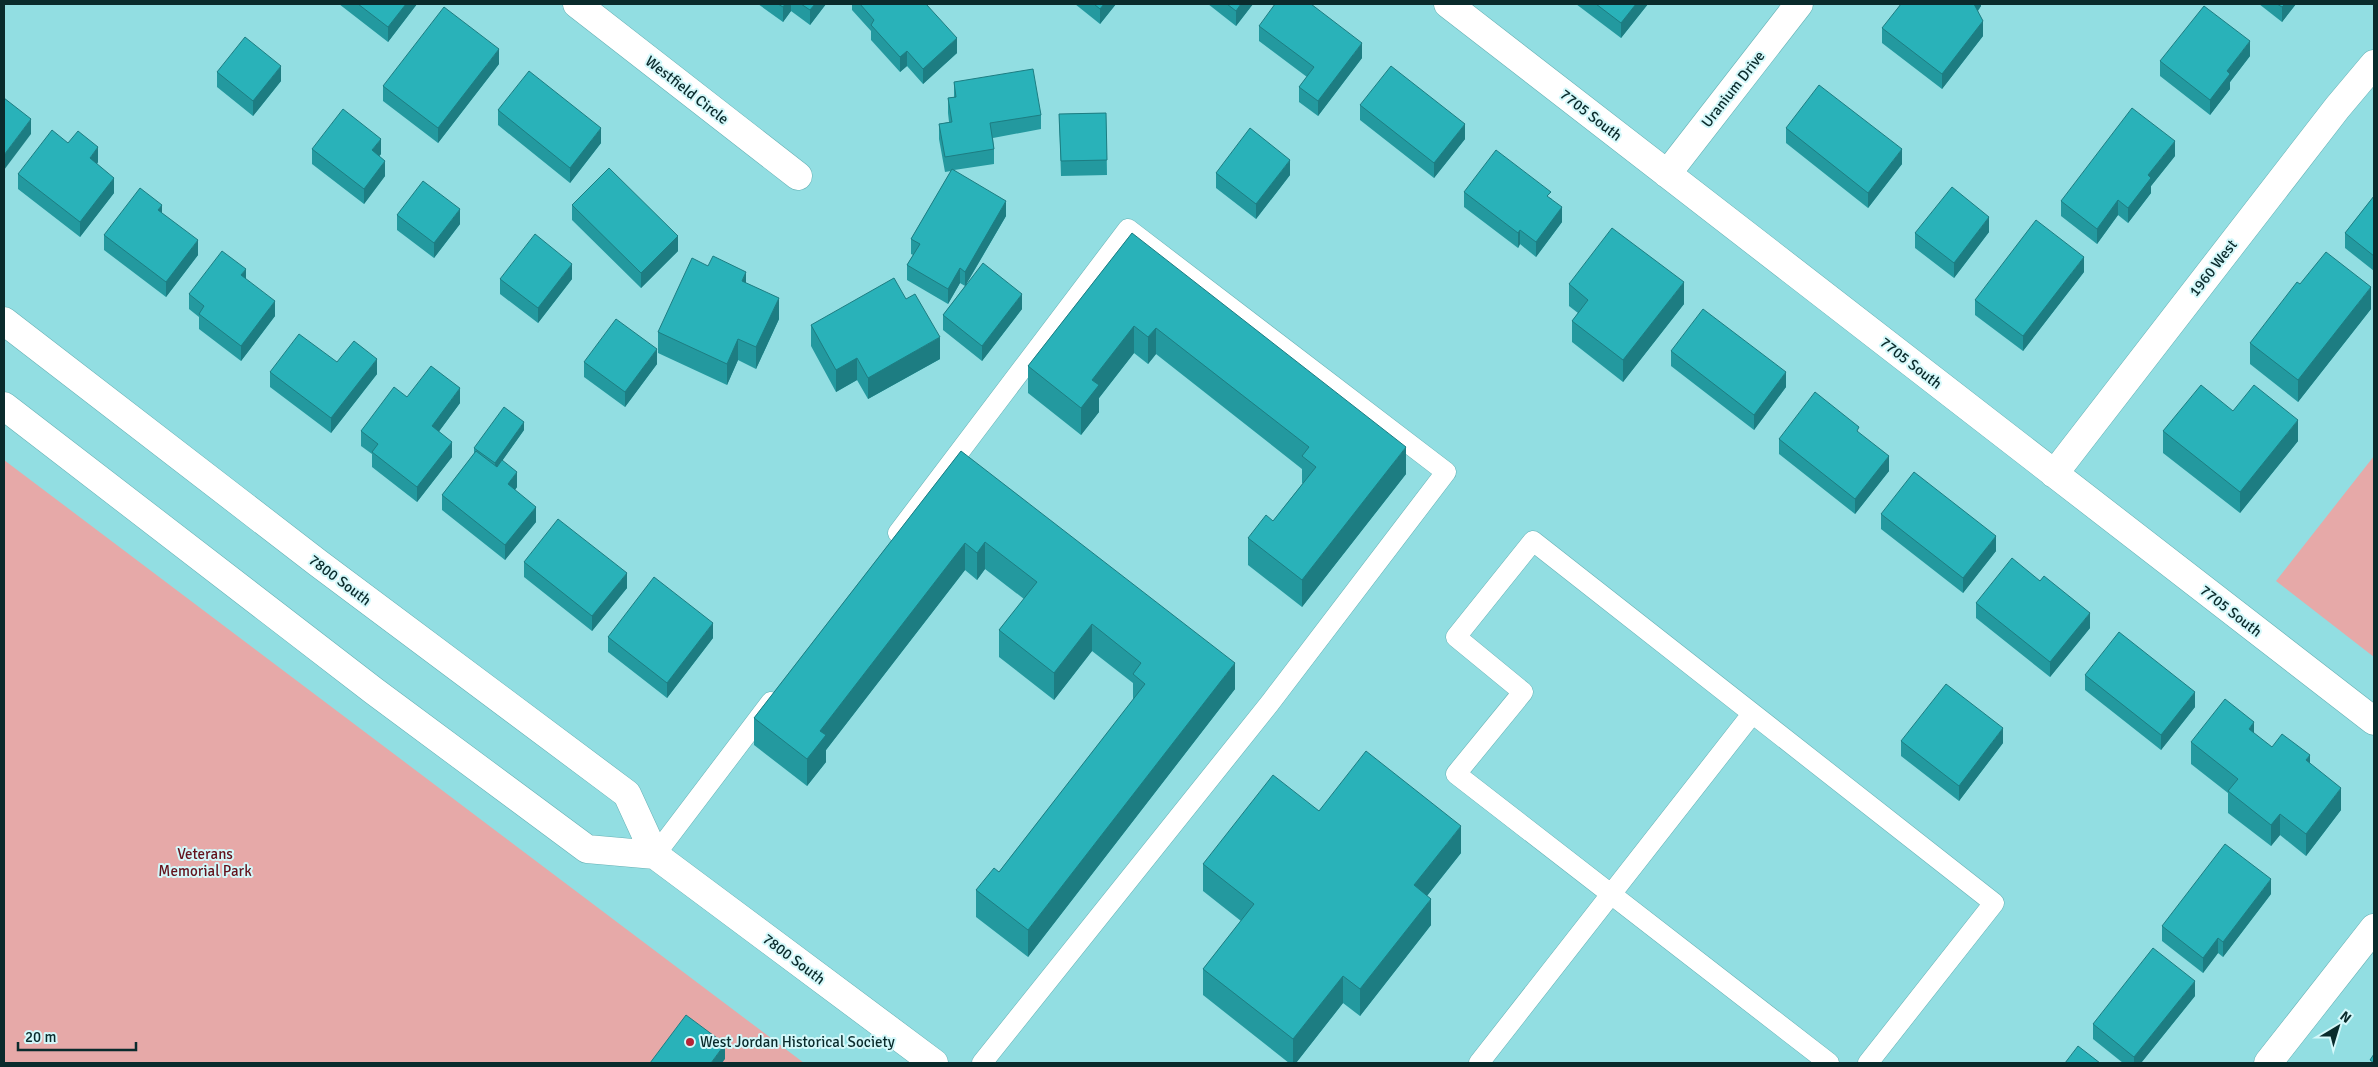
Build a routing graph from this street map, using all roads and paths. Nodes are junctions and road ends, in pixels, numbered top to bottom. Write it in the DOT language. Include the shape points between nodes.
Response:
graph roads {
  1 [pos="577,4"];
  2 [pos="1448,4"];
  3 [pos="1798,4"];
  4 [pos="2374,64"];
  5 [pos="1667,174"];
  6 [pos="798,176"];
  7 [pos="4,321"];
  8 [pos="4,406"];
  9 [pos="2054,474"];
  10 [pos="884,551"];
  11 [pos="782,686"];
  12 [pos="1752,714"];
  13 [pos="2374,721"];
  14 [pos="655,855"];
  15 [pos="1610,896"];
  16 [pos="2374,928"];
  17 [pos="934,1063"];
  18 [pos="982,1063"];
  19 [pos="1479,1063"];
  20 [pos="1829,1063"];
  21 [pos="1868,1063"];
  22 [pos="2268,1063"];
  1 -- 6 [label="street, Westfield Circle"];
  2 -- 5 [label="street, 7705 South"];
  3 -- 5 [label="street, Uranium Drive"];
  4 -- 9 [label="street, 1960 West"];
  5 -- 9 [label="street, 7705 South"];
  7 -- 14 [label="street, 7800 South" via="627,794"];
  8 -- 14 [label="street" via="366,685 587,849"];
  9 -- 13 [label="street, 7705 South"];
  10 -- 18 [label="lane" via="1128,229 1446,472 1270,703"];
  11 -- 14 [label="lane"];
  12 -- 15 [label="lane"];
  12 -- 15 [label="lane" via="1533,541 1456,637 1523,692 1456,774"];
  12 -- 21 [label="lane" via="1994,903"];
  14 -- 17 [label="street, 7800 South"];
  15 -- 19 [label="lane"];
  15 -- 20 [label="lane"];
  16 -- 22 [label="street"];
}
